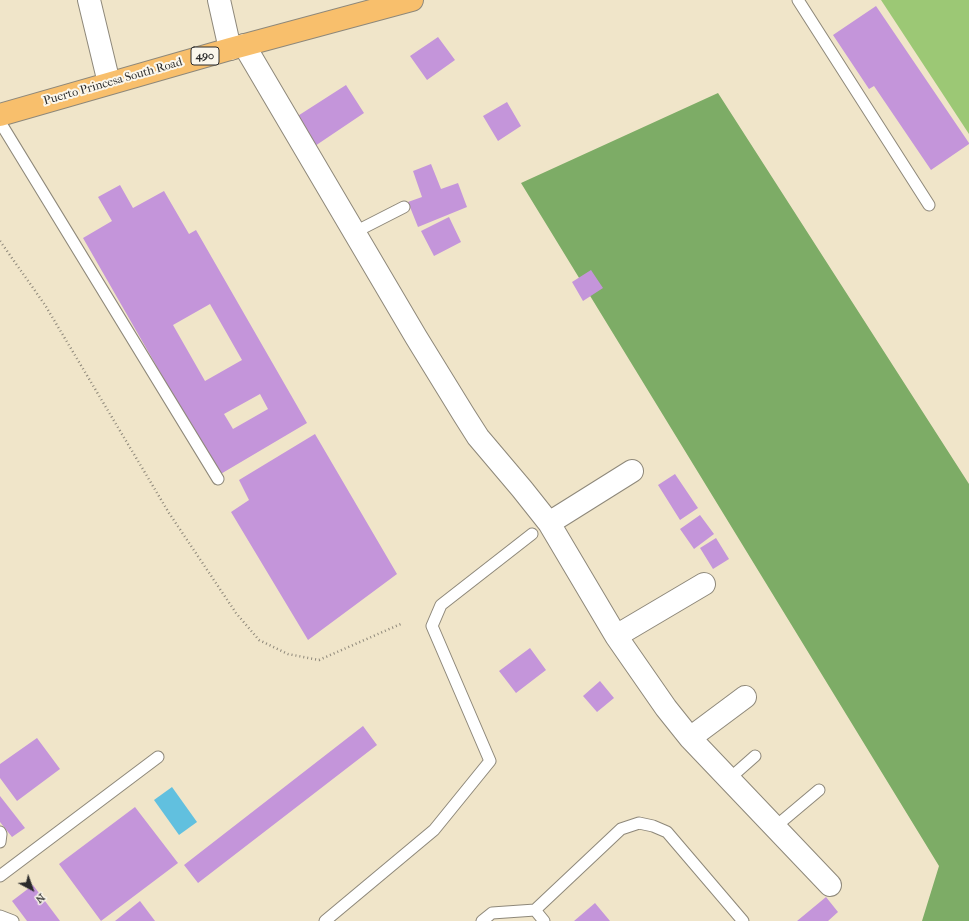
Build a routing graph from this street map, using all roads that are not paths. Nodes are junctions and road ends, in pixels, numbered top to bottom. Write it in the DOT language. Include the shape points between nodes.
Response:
graph roads {
  1 [pos="89,0"];
  2 [pos="219,0"];
  3 [pos="412,0"];
  4 [pos="798,0"];
  5 [pos="237,47"];
  6 [pos="109,83"];
  7 [pos="0,115"];
  8 [pos="0,122"];
  9 [pos="929,205"];
  10 [pos="404,207"];
  11 [pos="355,232"];
  12 [pos="632,471"];
  13 [pos="218,479"];
  14 [pos="540,529"];
  15 [pos="704,584"];
  16 [pos="616,636"];
  17 [pos="745,697"];
  18 [pos="690,738"];
  19 [pos="755,756"];
  20 [pos="158,757"];
  21 [pos="729,779"];
  22 [pos="819,790"];
  23 [pos="775,827"];
  24 [pos="0,832"];
  25 [pos="0,842"];
  26 [pos="0,876"];
  27 [pos="830,885"];
  28 [pos="535,910"];
  29 [pos="0,916"];
  30 [pos="13,921"];
  31 [pos="325,921"];
  32 [pos="482,921"];
  33 [pos="544,921"];
  34 [pos="743,921"];
  1 -- 6 [label="street"];
  2 -- 5 [label="street"];
  3 -- 5 [label="main road, Puerto Princesa South Road / 490"];
  4 -- 9 [label="lane"];
  5 -- 6 [label="main road, Puerto Princesa South Road / 490"];
  5 -- 11 [label="street"];
  6 -- 7 [label="main road, Puerto Princesa South Road / 490"];
  8 -- 13 [label="lane"];
  10 -- 11 [label="lane"];
  11 -- 14 [label="street" via="478,437 522,489"];
  12 -- 14 [label="street"];
  14 -- 16 [label="street"];
  14 -- 31 [label="lane" via="441,605 432,626 490,761 434,830"];
  15 -- 16 [label="street"];
  16 -- 18 [label="street"];
  17 -- 18 [label="street"];
  18 -- 21 [label="street"];
  19 -- 21 [label="lane"];
  20 -- 26 [label="lane"];
  21 -- 23 [label="street"];
  22 -- 23 [label="lane"];
  23 -- 27 [label="street"];
  24 -- 25 [label="lane"];
  28 -- 32 [label="lane" via="492,914"];
  28 -- 33 [label="lane"];
  28 -- 34 [label="lane" via="621,829 639,823 667,832"];
  29 -- 30 [label="lane"];
}
